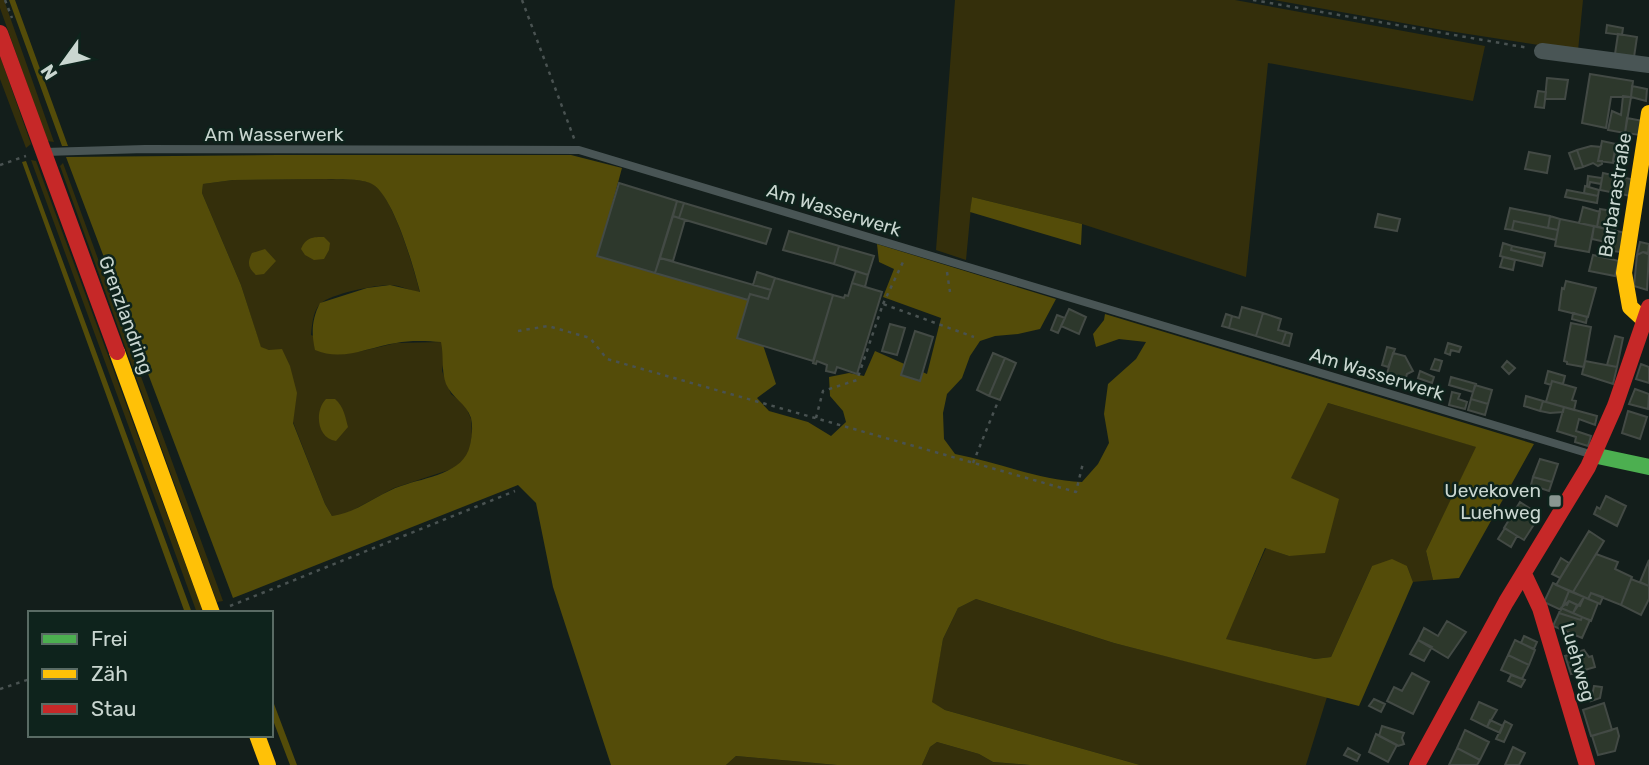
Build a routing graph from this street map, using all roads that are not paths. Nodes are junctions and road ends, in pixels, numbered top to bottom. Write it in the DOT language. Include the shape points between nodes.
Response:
graph roads {
  1 [pos="0,33"];
  2 [pos="1542,51"];
  3 [pos="1649,65"];
  4 [pos="1649,113"];
  5 [pos="44,152"];
  6 [pos="1646,313"];
  7 [pos="1593,455"];
  8 [pos="1649,467"];
  9 [pos="1524,574"];
  10 [pos="212,611"];
  11 [pos="258,737"];
  12 [pos="268,765"];
  13 [pos="1418,765"];
  14 [pos="1587,765"];
  1 -- 5 [label="main road, Grenzlandring"];
  2 -- 3 [label="street"];
  4 -- 6 [label="main road, Barbarastraße" via="1624,274 1630,307"];
  5 -- 7 [label="lane, Am Wasserwerk" via="579,150"];
  5 -- 10 [label="main road, Grenzlandring"];
  6 -- 7 [label="main road"];
  7 -- 8 [label="main road"];
  7 -- 9 [label="main road"];
  9 -- 13 [label="main road"];
  9 -- 14 [label="main road, Luehweg" via="1540,608"];
  11 -- 12 [label="main road"];
}
